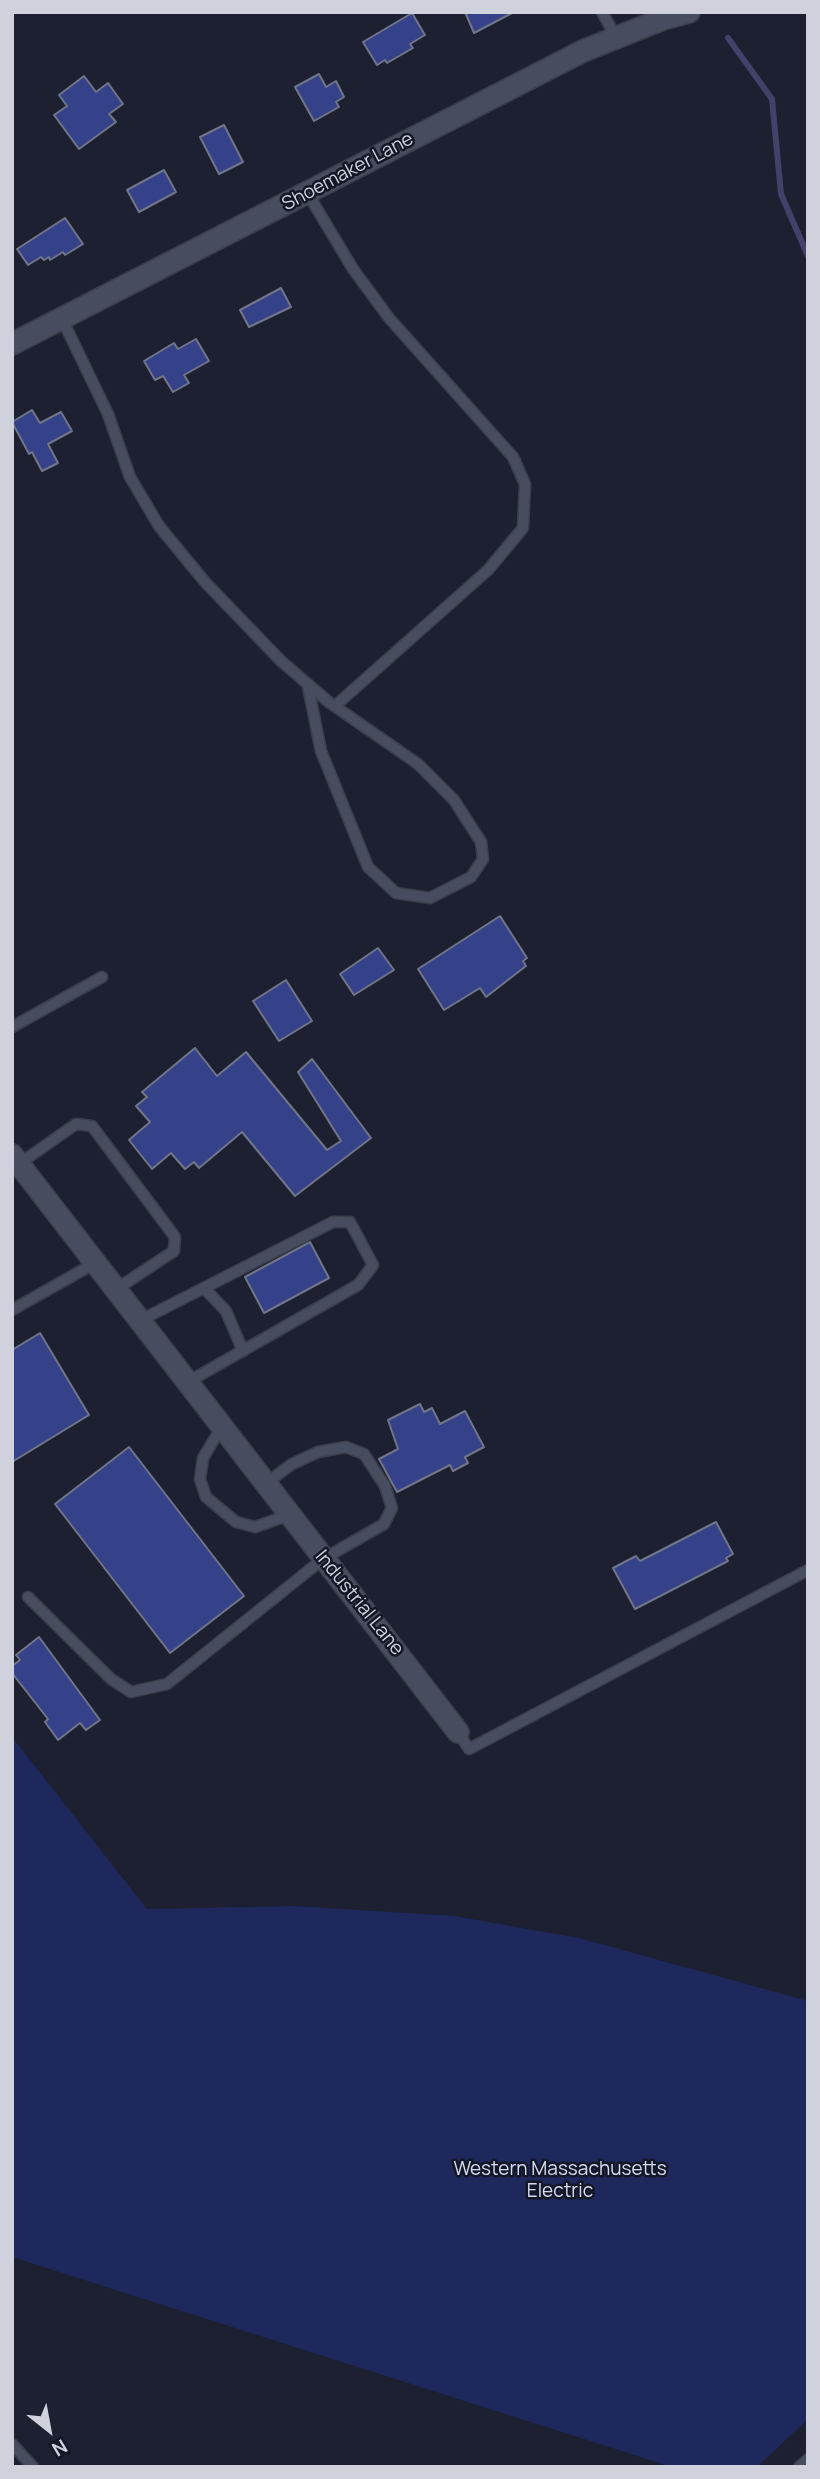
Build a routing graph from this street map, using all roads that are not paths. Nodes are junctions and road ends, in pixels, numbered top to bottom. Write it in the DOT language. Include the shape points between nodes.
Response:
graph roads {
  1 [pos="602,12"];
  2 [pos="689,12"];
  3 [pos="616,37"];
  4 [pos="308,194"];
  5 [pos="62,319"];
  6 [pos="12,344"];
  7 [pos="308,686"];
  8 [pos="335,706"];
  9 [pos="102,977"];
  10 [pos="12,1027"];
  11 [pos="15,1160"];
  12 [pos="95,1263"];
  13 [pos="204,1288"];
  14 [pos="115,1290"];
  15 [pos="12,1310"];
  16 [pos="139,1321"];
  17 [pos="243,1351"];
  18 [pos="186,1382"];
  19 [pos="221,1429"];
  20 [pos="265,1484"];
  21 [pos="289,1515"];
  22 [pos="323,1559"];
  23 [pos="808,1570"];
  24 [pos="28,1597"];
  25 [pos="458,1732"];
  26 [pos="12,2444"];
  27 [pos="808,2459"];
  28 [pos="33,2467"];
  29 [pos="799,2467"];
  1 -- 3 [label="lane"];
  2 -- 3 [label="street, Shoemaker Lane"];
  3 -- 4 [label="street, Shoemaker Lane"];
  4 -- 5 [label="street, Shoemaker Lane"];
  4 -- 8 [label="lane" via="389,318 513,457 525,484 523,528 488,570"];
  5 -- 6 [label="street, Shoemaker Lane"];
  5 -- 7 [label="lane" via="150,514 205,582"];
  7 -- 8 [label="lane"];
  7 -- 8 [label="lane" via="321,751 368,867 396,893 430,898 471,877 483,859 481,842 454,800 418,764"];
  9 -- 10 [label="lane"];
  11 -- 12 [label="street, Industrial Lane"];
  11 -- 14 [label="lane" via="76,1124 92,1126 175,1237 174,1251"];
  12 -- 14 [label="street, Industrial Lane"];
  12 -- 15 [label="lane"];
  13 -- 16 [label="lane"];
  13 -- 17 [label="lane" via="226,1311"];
  13 -- 17 [label="lane" via="333,1222 350,1222 373,1265 358,1286"];
  14 -- 16 [label="street, Industrial Lane"];
  16 -- 18 [label="street, Industrial Lane"];
  17 -- 18 [label="lane"];
  18 -- 19 [label="street, Industrial Lane"];
  19 -- 20 [label="street, Industrial Lane"];
  19 -- 21 [label="lane" via="203,1458 200,1479 206,1497 236,1522 255,1527"];
  20 -- 21 [label="street, Industrial Lane"];
  20 -- 22 [label="lane" via="318,1452 346,1447 364,1454 385,1486 391,1508 384,1524"];
  21 -- 22 [label="street, Industrial Lane"];
  22 -- 24 [label="lane" via="167,1684 148,1690 131,1692 111,1679"];
  22 -- 25 [label="street, Industrial Lane"];
  23 -- 25 [label="lane, Industrial Lane" via="469,1749"];
  26 -- 28 [label="lane"];
  27 -- 29 [label="lane"];
}
